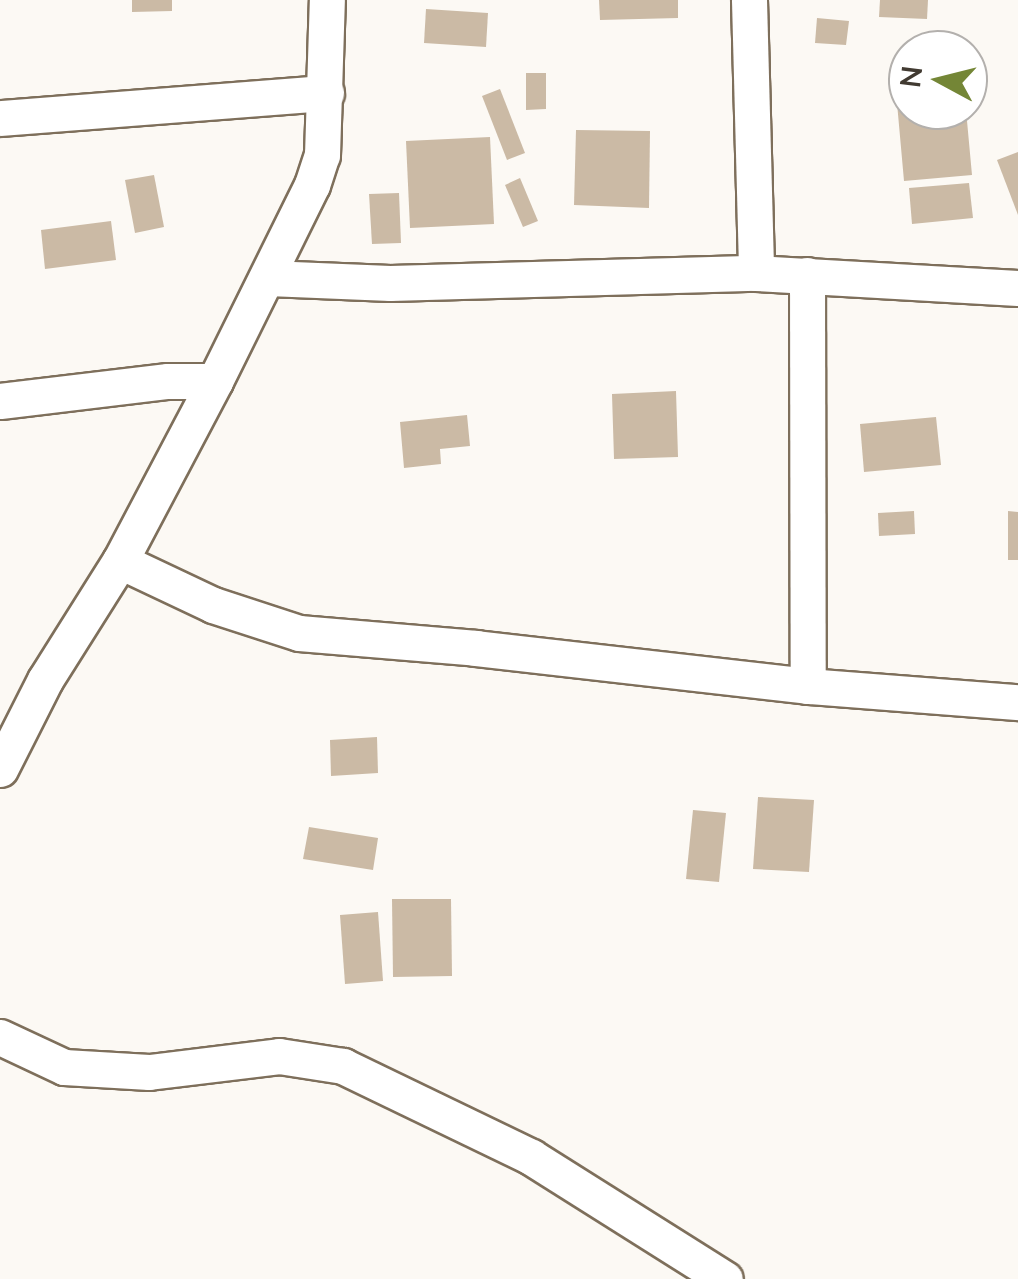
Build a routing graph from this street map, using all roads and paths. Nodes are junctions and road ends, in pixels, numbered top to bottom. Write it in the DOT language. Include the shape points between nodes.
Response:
graph roads {
  1 [pos="327,0"];
  2 [pos="749,0"];
  3 [pos="326,93"];
  4 [pos="0,118"];
  5 [pos="756,273"];
  6 [pos="807,275"];
  7 [pos="268,278"];
  8 [pos="1018,288"];
  9 [pos="214,381"];
  10 [pos="0,401"];
  11 [pos="120,561"];
  12 [pos="808,686"];
  13 [pos="1018,702"];
  14 [pos="0,770"];
  15 [pos="0,1037"];
  16 [pos="692,1269"];
  17 [pos="725,1279"];
  1 -- 3 [label="street"];
  2 -- 5 [label="street"];
  3 -- 4 [label="street"];
  3 -- 7 [label="street" via="322,155"];
  5 -- 6 [label="street"];
  5 -- 7 [label="street" via="390,283"];
  6 -- 8 [label="street"];
  6 -- 12 [label="street"];
  7 -- 9 [label="street"];
  9 -- 10 [label="street"];
  9 -- 11 [label="street"];
  11 -- 12 [label="street" via="212,605 298,633"];
  11 -- 14 [label="street" via="45,680"];
  12 -- 13 [label="street"];
  15 -- 16 [label="street" via="64,1067 150,1072 279,1056 343,1066 531,1158"];
  16 -- 17 [label="street"];
}
